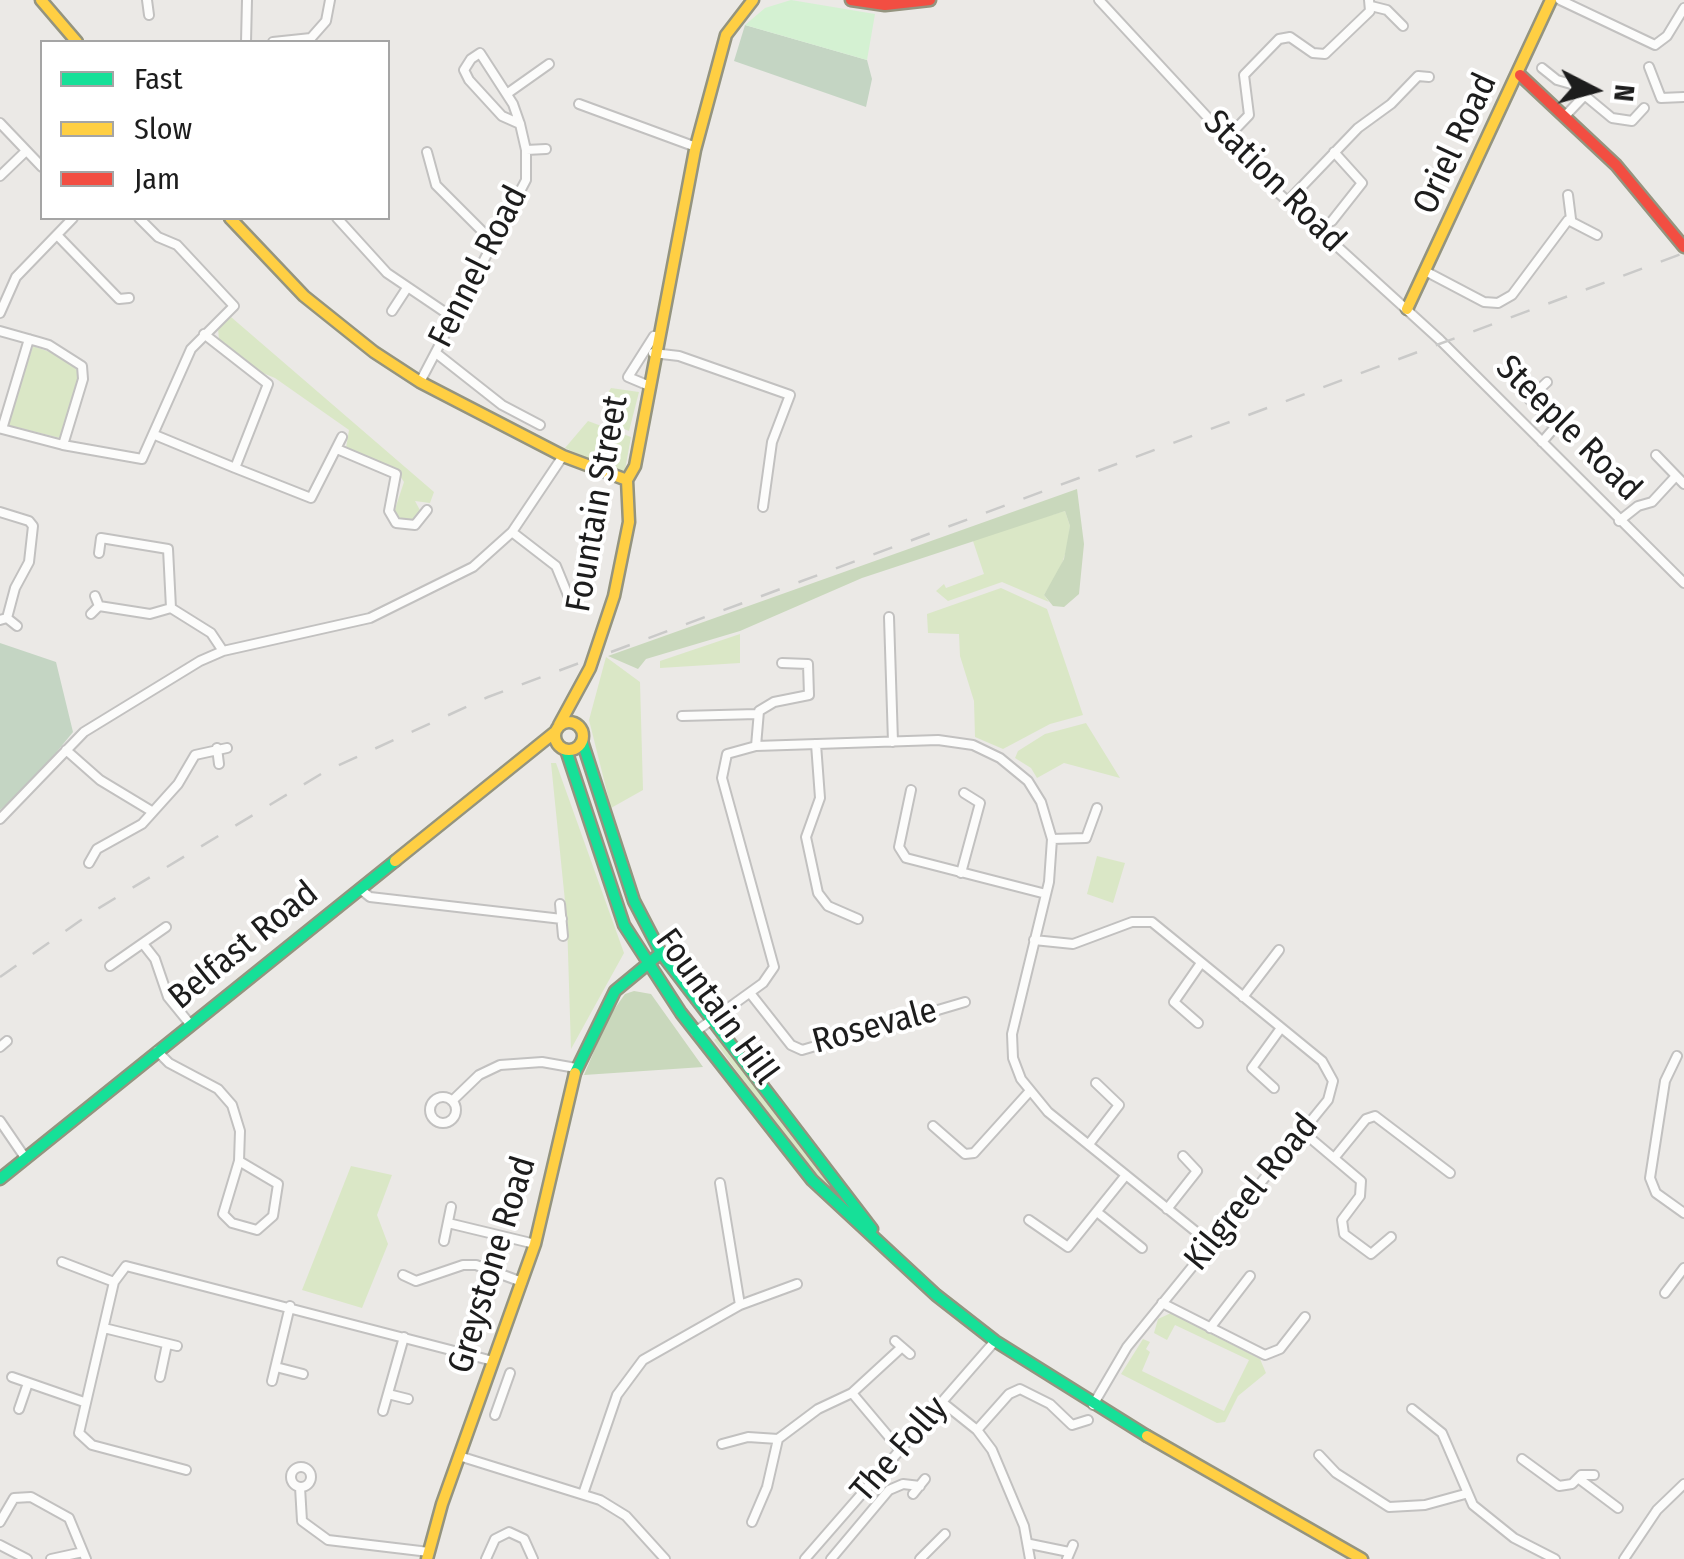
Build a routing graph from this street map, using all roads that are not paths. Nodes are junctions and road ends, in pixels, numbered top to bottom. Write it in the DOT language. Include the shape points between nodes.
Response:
graph roads {
  1 [pos="40,0"];
  2 [pos="148,0"];
  3 [pos="247,0"];
  4 [pos="330,0"];
  5 [pos="754,0"];
  6 [pos="851,0"];
  7 [pos="930,0"];
  8 [pos="1099,0"];
  9 [pos="1551,0"];
  10 [pos="1560,0"];
  11 [pos="1370,3"];
  12 [pos="1684,8"];
  13 [pos="149,15"];
  14 [pos="1402,26"];
  15 [pos="75,40"];
  16 [pos="246,40"];
  17 [pos="312,40"];
  18 [pos="550,64"];
  19 [pos="1649,67"];
  20 [pos="1542,68"];
  21 [pos="1520,75"];
  22 [pos="1429,77"];
  23 [pos="508,93"];
  24 [pos="1584,95"];
  25 [pos="1684,96"];
  26 [pos="580,104"];
  27 [pos="1644,108"];
  28 [pos="1566,115"];
  29 [pos="0,124"];
  30 [pos="520,124"];
  31 [pos="1227,138"];
  32 [pos="696,147"];
  33 [pos="546,149"];
  34 [pos="526,150"];
  35 [pos="26,151"];
  36 [pos="428,152"];
  37 [pos="1334,152"];
  38 [pos="40,165"];
  39 [pos="0,176"];
  40 [pos="1568,196"];
  41 [pos="1288,201"];
  42 [pos="71,220"];
  43 [pos="141,220"];
  44 [pos="232,220"];
  45 [pos="339,220"];
  46 [pos="1571,220"];
  47 [pos="1332,221"];
  48 [pos="1598,235"];
  49 [pos="57,236"];
  50 [pos="1681,242"];
  51 [pos="494,243"];
  52 [pos="1426,272"];
  53 [pos="407,288"];
  54 [pos="129,298"];
  55 [pos="234,306"];
  56 [pos="1407,309"];
  57 [pos="392,311"];
  58 [pos="0,314"];
  59 [pos="241,314"];
  60 [pos="455,318"];
  61 [pos="0,331"];
  62 [pos="657,332"];
  63 [pos="204,334"];
  64 [pos="28,339"];
  65 [pos="436,353"];
  66 [pos="653,353"];
  67 [pos="1456,356"];
  68 [pos="420,382"];
  69 [pos="1546,382"];
  70 [pos="648,385"];
  71 [pos="539,407"];
  72 [pos="1,429"];
  73 [pos="154,435"];
  74 [pos="342,437"];
  75 [pos="1542,442"];
  76 [pos="63,445"];
  77 [pos="337,449"];
  78 [pos="1656,455"];
  79 [pos="563,456"];
  80 [pos="235,468"];
  81 [pos="1676,476"];
  82 [pos="627,480"];
  83 [pos="1684,484"];
  84 [pos="764,507"];
  85 [pos="427,510"];
  86 [pos="0,512"];
  87 [pos="1619,521"];
  88 [pos="512,532"];
  89 [pos="99,553"];
  90 [pos="1684,582"];
  91 [pos="570,600"];
  92 [pos="171,608"];
  93 [pos="91,614"];
  94 [pos="889,616"];
  95 [pos="4,619"];
  96 [pos="17,626"];
  97 [pos="223,651"];
  98 [pos="782,663"];
  99 [pos="580,688"];
  100 [pos="757,714"];
  101 [pos="682,716"];
  102 [pos="557,729"];
  103 [pos="582,735"];
  104 [pos="892,742"];
  105 [pos="816,744"];
  106 [pos="756,746"];
  107 [pos="217,748"];
  108 [pos="228,748"];
  109 [pos="66,750"];
  110 [pos="564,750"];
  111 [pos="526,759"];
  112 [pos="219,764"];
  113 [pos="911,790"];
  114 [pos="964,793"];
  115 [pos="1096,808"];
  116 [pos="153,812"];
  117 [pos="0,819"];
  118 [pos="1052,838"];
  119 [pos="82,847"];
  120 [pos="961,872"];
  121 [pos="360,888"];
  122 [pos="1046,894"];
  123 [pos="560,904"];
  124 [pos="562,918"];
  125 [pos="858,919"];
  126 [pos="166,927"];
  127 [pos="563,936"];
  128 [pos="1034,940"];
  129 [pos="144,944"];
  130 [pos="1278,950"];
  131 [pos="661,952"];
  132 [pos="646,962"];
  133 [pos="1201,963"];
  134 [pos="110,966"];
  135 [pos="750,993"];
  136 [pos="1243,997"];
  137 [pos="965,1002"];
  138 [pos="712,1021"];
  139 [pos="190,1024"];
  140 [pos="1198,1024"];
  141 [pos="1282,1028"];
  142 [pos="696,1032"];
  143 [pos="157,1051"];
  144 [pos="1678,1056"];
  145 [pos="576,1068"];
  146 [pos="1096,1083"];
  147 [pos="1274,1088"];
  148 [pos="1028,1092"];
  149 [pos="452,1101"];
  150 [pos="0,1120"];
  151 [pos="933,1126"];
  152 [pos="1303,1132"];
  153 [pos="1089,1144"];
  154 [pos="1183,1156"];
  155 [pos="1335,1157"];
  156 [pos="26,1158"];
  157 [pos="239,1161"];
  158 [pos="1450,1173"];
  159 [pos="1126,1175"];
  160 [pos="0,1180"];
  161 [pos="720,1183"];
  162 [pos="452,1207"];
  163 [pos="1167,1209"];
  164 [pos="1098,1212"];
  165 [pos="1684,1213"];
  166 [pos="1029,1220"];
  167 [pos="448,1223"];
  168 [pos="1390,1237"];
  169 [pos="444,1242"];
  170 [pos="1210,1243"];
  171 [pos="535,1244"];
  172 [pos="1142,1248"];
  173 [pos="891,1253"];
  174 [pos="62,1262"];
  175 [pos="1684,1268"];
  176 [pos="81,1270"];
  177 [pos="403,1276"];
  178 [pos="1250,1276"];
  179 [pos="77,1281"];
  180 [pos="114,1282"];
  181 [pos="522,1282"];
  182 [pos="797,1284"];
  183 [pos="1665,1293"];
  184 [pos="1162,1303"];
  185 [pos="740,1305"];
  186 [pos="290,1306"];
  187 [pos="1305,1317"];
  188 [pos="104,1328"];
  189 [pos="1210,1328"];
  190 [pos="404,1337"];
  191 [pos="995,1341"];
  192 [pos="167,1344"];
  193 [pos="177,1346"];
  194 [pos="902,1347"];
  195 [pos="493,1361"];
  196 [pos="276,1367"];
  197 [pos="510,1373"];
  198 [pos="303,1374"];
  199 [pos="160,1376"];
  200 [pos="12,1377"];
  201 [pos="272,1381"];
  202 [pos="28,1383"];
  203 [pos="484,1389"];
  204 [pos="852,1393"];
  205 [pos="388,1394"];
  206 [pos="502,1394"];
  207 [pos="408,1399"];
  208 [pos="84,1402"];
  209 [pos="942,1402"];
  210 [pos="1093,1404"];
  211 [pos="19,1409"];
  212 [pos="1412,1410"];
  213 [pos="383,1411"];
  214 [pos="495,1415"];
  215 [pos="1088,1420"];
  216 [pos="977,1430"];
  217 [pos="778,1439"];
  218 [pos="728,1445"];
  219 [pos="900,1450"];
  220 [pos="1319,1454"];
  221 [pos="459,1456"];
  222 [pos="1522,1459"];
  223 [pos="186,1470"];
  224 [pos="1594,1475"];
  225 [pos="1578,1478"];
  226 [pos="1684,1484"];
  227 [pos="300,1487"];
  228 [pos="584,1494"];
  229 [pos="913,1494"];
  230 [pos="1464,1494"];
  231 [pos="1618,1508"];
  232 [pos="0,1522"];
  233 [pos="752,1522"];
  234 [pos="945,1534"];
  235 [pos="1030,1544"];
  236 [pos="0,1546"];
  237 [pos="1070,1552"];
  238 [pos="428,1555"];
  239 [pos="84,1556"];
  240 [pos="662,1558"];
  241 [pos="28,1559"];
  242 [pos="51,1559"];
  243 [pos="486,1559"];
  244 [pos="533,1559"];
  245 [pos="805,1559"];
  246 [pos="831,1559"];
  247 [pos="920,1559"];
  248 [pos="1030,1559"];
  249 [pos="1362,1559"];
  250 [pos="1554,1559"];
  251 [pos="1624,1559"];
  1 -- 15 [label="main road"];
  2 -- 13 [label="street"];
  3 -- 16 [label="street"];
  4 -- 17 [label="street" via="327,20"];
  5 -- 32 [label="main road, Fountain Street" via="726,35"];
  6 -- 7 [label="main road"];
  8 -- 31 [label="street, Station Road"];
  9 -- 21 [label="main road, Oriel Road"];
  10 -- 12 [label="street" via="1655,45"];
  11 -- 14 [label="street"];
  11 -- 31 [label="street" via="1325,54 1290,37 1279,39 1244,75 1249,114"];
  18 -- 23 [label="street"];
  19 -- 25 [label="street" via="1661,98"];
  20 -- 24 [label="street"];
  21 -- 28 [label="main road"];
  21 -- 52 [label="main road, Oriel Road"];
  22 -- 37 [label="street" via="1418,76"];
  23 -- 30 [label="street, Fennel Road"];
  23 -- 30 [label="street, Fennel Road" via="480,53 466,65 466,76 502,116"];
  24 -- 27 [label="street" via="1612,118 1632,122"];
  24 -- 28 [label="street"];
  26 -- 32 [label="street"];
  28 -- 50 [label="main road"];
  29 -- 35 [label="street"];
  30 -- 34 [label="street, Fennel Road"];
  31 -- 41 [label="street, Station Road"];
  32 -- 62 [label="main road, Fountain Street"];
  33 -- 34 [label="street, Fennel Road"];
  34 -- 51 [label="street, Fennel Road" via="524,188"];
  35 -- 38 [label="street"];
  35 -- 39 [label="street"];
  36 -- 51 [label="street" via="436,185"];
  37 -- 41 [label="street"];
  37 -- 47 [label="street" via="1362,182"];
  40 -- 46 [label="street"];
  41 -- 56 [label="street, Station Road"];
  42 -- 49 [label="street"];
  43 -- 55 [label="street" via="177,246"];
  44 -- 68 [label="main road" via="304,296"];
  45 -- 53 [label="street"];
  46 -- 48 [label="street"];
  46 -- 52 [label="street" via="1504,302 1484,302"];
  49 -- 54 [label="street" via="118,299"];
  49 -- 58 [label="street" via="16,276"];
  51 -- 60 [label="street, Fennel Road"];
  52 -- 56 [label="main road, Oriel Road"];
  53 -- 57 [label="street"];
  53 -- 60 [label="street"];
  55 -- 59 [label="street"];
  55 -- 63 [label="street"];
  56 -- 67 [label="street, Station Road"];
  60 -- 65 [label="street, Fennel Road"];
  61 -- 64 [label="street"];
  62 -- 66 [label="main road, Fountain Street"];
  62 -- 70 [label="street, Fountain Street" via="628,378"];
  63 -- 73 [label="street" via="182,366"];
  63 -- 80 [label="street" via="268,384"];
  64 -- 72 [label="street"];
  64 -- 76 [label="street" via="63,352 83,369"];
  65 -- 68 [label="street, Fennel Road"];
  65 -- 71 [label="street" via="502,405 536,422"];
  66 -- 70 [label="main road, Fountain Street"];
  66 -- 84 [label="street" via="790,395 772,442"];
  67 -- 75 [label="street, Steeple Road"];
  68 -- 79 [label="main road"];
  69 -- 75 [label="street" via="1529,399 1556,427"];
  70 -- 82 [label="main road, Fountain Street"];
  72 -- 76 [label="street"];
  73 -- 76 [label="street" via="138,461"];
  73 -- 80 [label="street"];
  74 -- 77 [label="street"];
  75 -- 87 [label="street, Steeple Road"];
  77 -- 80 [label="street" via="309,499"];
  77 -- 85 [label="street" via="396,474 389,512 396,522 415,525"];
  78 -- 81 [label="street"];
  79 -- 82 [label="main road"];
  79 -- 88 [label="street"];
  81 -- 83 [label="street"];
  81 -- 87 [label="street" via="1652,502"];
  82 -- 99 [label="main road, Fountain Street" via="625,546"];
  86 -- 95 [label="street" via="29,520 33,529 28,566"];
  87 -- 90 [label="street, Steeple Road"];
  88 -- 91 [label="street" via="556,566"];
  88 -- 97 [label="street" via="473,568 370,618"];
  89 -- 92 [label="street" via="102,538 168,549"];
  92 -- 93 [label="street" via="150,614 97,601"];
  92 -- 97 [label="street" via="210,632"];
  94 -- 104 [label="street"];
  95 -- 96 [label="street"];
  97 -- 109 [label="street" via="126,703"];
  98 -- 100 [label="street" via="808,664 809,694 769,704"];
  99 -- 102 [label="main road, Fountain Street"];
  99 -- 103 [label="main road, Fountain Street"];
  100 -- 101 [label="street"];
  100 -- 106 [label="street"];
  102 -- 103 [label="main road" via="571,722"];
  102 -- 110 [label="main road, Fountain Hill"];
  102 -- 111 [label="main road, Belfast Road"];
  103 -- 110 [label="main road, Belfast Road"];
  103 -- 131 [label="main road, Fountain Hill" via="634,901"];
  104 -- 105 [label="street"];
  104 -- 118 [label="street" via="956,741 1000,758 1034,791"];
  105 -- 106 [label="street"];
  105 -- 125 [label="street" via="820,798 806,836 818,893"];
  106 -- 135 [label="street" via="730,752 721,770 774,960 771,975"];
  107 -- 108 [label="street"];
  107 -- 112 [label="street"];
  107 -- 116 [label="street" via="195,755"];
  109 -- 116 [label="street"];
  109 -- 117 [label="street"];
  110 -- 111 [label="main road, Belfast Road"];
  110 -- 132 [label="main road, Fountain Hill" via="624,925"];
  111 -- 121 [label="main road, Belfast Road"];
  113 -- 120 [label="street" via="903,856"];
  114 -- 120 [label="street" via="980,803"];
  115 -- 118 [label="street" via="1086,838"];
  116 -- 119 [label="street" via="90,859"];
  118 -- 122 [label="street"];
  120 -- 122 [label="street"];
  121 -- 124 [label="street" via="370,898"];
  121 -- 139 [label="main road, Belfast Road"];
  122 -- 128 [label="street"];
  123 -- 124 [label="street"];
  124 -- 127 [label="street"];
  126 -- 129 [label="street"];
  128 -- 133 [label="street, Kilgreel Road" via="1073,944 1144,920"];
  128 -- 148 [label="street" via="1012,1040"];
  129 -- 134 [label="street"];
  129 -- 139 [label="street" via="168,997"];
  130 -- 136 [label="street"];
  131 -- 132 [label="main road, Greystone Road"];
  131 -- 138 [label="main road, Fountain Hill"];
  132 -- 142 [label="main road, Fountain Hill"];
  132 -- 145 [label="main road, Greystone Road" via="615,992"];
  133 -- 136 [label="street, Kilgreel Road"];
  133 -- 140 [label="street" via="1174,1002"];
  135 -- 137 [label="street, Rosevale" via="802,1050"];
  135 -- 138 [label="street"];
  136 -- 141 [label="street, Kilgreel Road"];
  138 -- 142 [label="street"];
  138 -- 173 [label="main road, Fountain Hill"];
  139 -- 143 [label="main road, Belfast Road"];
  141 -- 147 [label="street" via="1252,1069"];
  141 -- 152 [label="street, Kilgreel Road" via="1332,1074 1330,1096"];
  142 -- 173 [label="main road, Fountain Hill" via="812,1180"];
  143 -- 156 [label="main road, Belfast Road"];
  143 -- 157 [label="street" via="225,1094 238,1116"];
  144 -- 165 [label="street" via="1665,1081 1650,1178 1656,1193"];
  145 -- 149 [label="street" via="500,1065"];
  145 -- 171 [label="main road, Greystone Road"];
  146 -- 153 [label="street" via="1119,1106"];
  148 -- 151 [label="street" via="974,1154 965,1154"];
  148 -- 153 [label="street"];
  150 -- 156 [label="street"];
  152 -- 155 [label="street"];
  152 -- 170 [label="street, Kilgreel Road"];
  153 -- 159 [label="street"];
  154 -- 163 [label="street" via="1197,1171"];
  155 -- 158 [label="street" via="1374,1116"];
  155 -- 168 [label="street" via="1362,1186 1343,1217 1344,1234 1372,1254"];
  156 -- 160 [label="main road, Belfast Road"];
  157 -- 157 [label="street" via="278,1184 274,1212 261,1229 232,1224 222,1214"];
  159 -- 163 [label="street"];
  159 -- 164 [label="street"];
  161 -- 185 [label="street"];
  162 -- 167 [label="street"];
  163 -- 170 [label="street"];
  164 -- 166 [label="street" via="1067,1247"];
  164 -- 172 [label="street"];
  167 -- 169 [label="street"];
  167 -- 171 [label="street"];
  170 -- 184 [label="street, Kilgreel Road"];
  171 -- 181 [label="main road, Greystone Road"];
  173 -- 191 [label="main road, Fountain Hill"];
  174 -- 176 [label="street"];
  175 -- 183 [label="street"];
  176 -- 179 [label="street"];
  176 -- 180 [label="street"];
  177 -- 181 [label="street" via="416,1281 463,1264"];
  178 -- 189 [label="street"];
  180 -- 186 [label="street" via="131,1265"];
  180 -- 188 [label="street"];
  181 -- 195 [label="main road, Greystone Road"];
  182 -- 185 [label="street"];
  184 -- 189 [label="street"];
  184 -- 210 [label="street, Kilgreel Road"];
  185 -- 228 [label="street" via="631,1371 616,1395"];
  186 -- 190 [label="street"];
  186 -- 196 [label="street"];
  187 -- 189 [label="street" via="1268,1355"];
  188 -- 192 [label="street"];
  188 -- 208 [label="street"];
  190 -- 195 [label="street"];
  190 -- 205 [label="street"];
  191 -- 209 [label="street, The Folly"];
  191 -- 210 [label="main road, Fountain Hill"];
  192 -- 193 [label="street"];
  192 -- 199 [label="street"];
  194 -- 204 [label="street"];
  195 -- 203 [label="main road, Greystone Road"];
  196 -- 198 [label="street"];
  196 -- 201 [label="street"];
  197 -- 206 [label="street"];
  200 -- 202 [label="street"];
  202 -- 208 [label="street"];
  202 -- 211 [label="street"];
  203 -- 206 [label="street"];
  203 -- 221 [label="main road, Greystone Road"];
  204 -- 217 [label="street" via="800,1418"];
  204 -- 219 [label="street"];
  205 -- 207 [label="street"];
  205 -- 213 [label="street"];
  206 -- 214 [label="street"];
  208 -- 223 [label="street" via="78,1427 86,1442"];
  209 -- 216 [label="street"];
  209 -- 219 [label="street, The Folly"];
  210 -- 249 [label="main road, Fountain Hill"];
  212 -- 230 [label="street" via="1442,1433"];
  215 -- 216 [label="street" via="1072,1426 1050,1404 1020,1389"];
  216 -- 235 [label="street" via="1002,1470"];
  217 -- 218 [label="street"];
  217 -- 233 [label="street"];
  219 -- 245 [label="street, The Folly"];
  220 -- 230 [label="street" via="1336,1473 1392,1508"];
  221 -- 228 [label="street"];
  221 -- 238 [label="main road, Greystone Road"];
  222 -- 225 [label="street" via="1559,1486"];
  224 -- 225 [label="street"];
  225 -- 231 [label="street"];
  226 -- 251 [label="street"];
  227 -- 238 [label="street" via="302,1521 328,1540"];
  228 -- 240 [label="street" via="626,1516"];
  229 -- 246 [label="street" via="922,1482 889,1490"];
  230 -- 250 [label="street" via="1505,1532"];
  232 -- 239 [label="street" via="14,1498 32,1496 69,1518"];
  234 -- 247 [label="street"];
  235 -- 237 [label="street"];
  235 -- 248 [label="street"];
  236 -- 241 [label="street"];
  239 -- 242 [label="street"];
  243 -- 244 [label="street" via="495,1539 509,1532 524,1539"];
}
